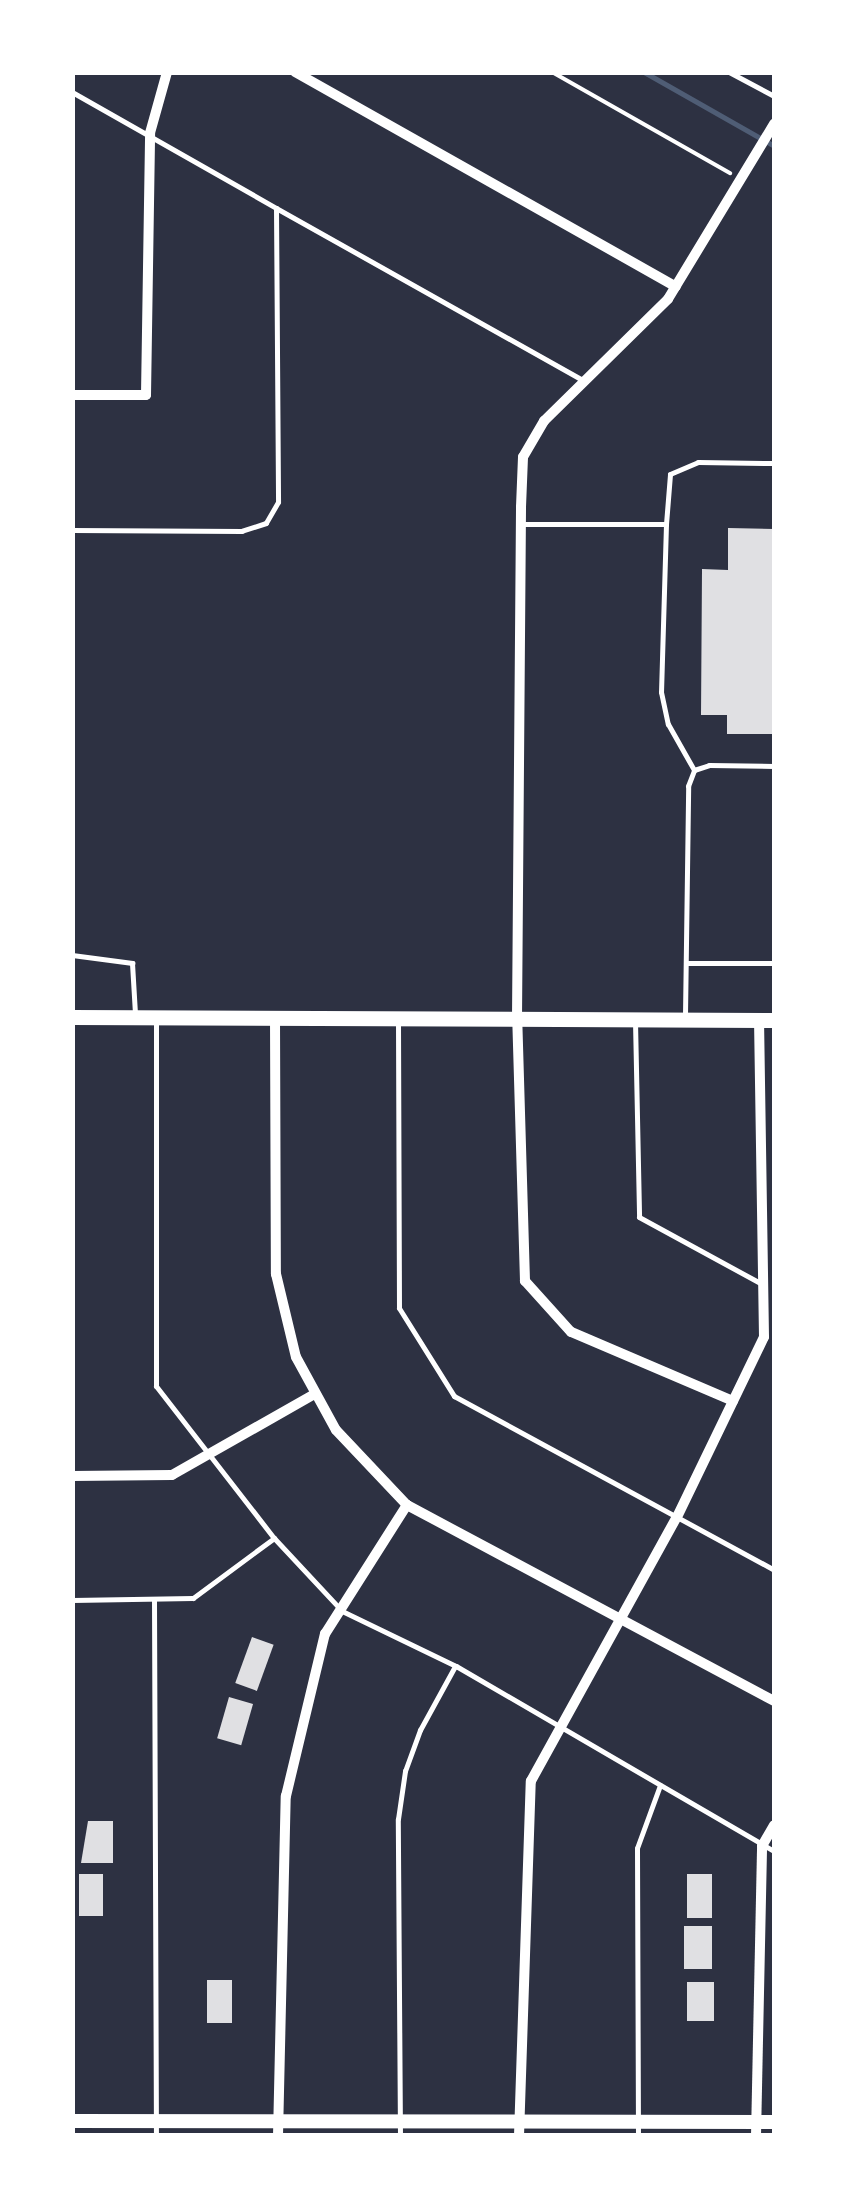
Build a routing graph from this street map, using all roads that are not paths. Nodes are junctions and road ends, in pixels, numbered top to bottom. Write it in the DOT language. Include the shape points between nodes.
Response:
graph roads {
  1 [pos="166,72"];
  2 [pos="295,72"];
  3 [pos="729,72"];
  4 [pos="72,92"];
  5 [pos="774,96"];
  6 [pos="774,124"];
  7 [pos="150,133"];
  8 [pos="276,208"];
  9 [pos="676,287"];
  10 [pos="585,382"];
  11 [pos="72,394"];
  12 [pos="774,463"];
  13 [pos="520,524"];
  14 [pos="666,524"];
  15 [pos="72,530"];
  16 [pos="774,766"];
  17 [pos="694,770"];
  18 [pos="72,956"];
  19 [pos="774,962"];
  20 [pos="686,963"];
  21 [pos="72,1018"];
  22 [pos="135,1018"];
  23 [pos="156,1018"];
  24 [pos="275,1018"];
  25 [pos="636,1018"];
  26 [pos="685,1018"];
  27 [pos="517,1019"];
  28 [pos="398,1020"];
  29 [pos="767,1020"];
  30 [pos="764,1285"];
  31 [pos="313,1395"];
  32 [pos="733,1401"];
  33 [pos="210,1453"];
  34 [pos="72,1476"];
  35 [pos="407,1505"];
  36 [pos="677,1517"];
  37 [pos="274,1538"];
  38 [pos="774,1570"];
  39 [pos="154,1599"];
  40 [pos="72,1600"];
  41 [pos="342,1611"];
  42 [pos="616,1622"];
  43 [pos="456,1666"];
  44 [pos="774,1701"];
  45 [pos="562,1728"];
  46 [pos="660,1786"];
  47 [pos="774,1825"];
  48 [pos="762,1846"];
  49 [pos="774,1852"];
  50 [pos="72,2121"];
  51 [pos="774,2122"];
  52 [pos="156,2128"];
  53 [pos="278,2128"];
  54 [pos="400,2128"];
  55 [pos="519,2129"];
  56 [pos="638,2129"];
  57 [pos="756,2129"];
  1 -- 7 [label="street"];
  2 -- 9 [label="street"];
  3 -- 5 [label="lane"];
  4 -- 7 [label="lane"];
  6 -- 9 [label="street"];
  7 -- 8 [label="lane"];
  7 -- 11 [label="street" via="146,395"];
  8 -- 10 [label="lane"];
  8 -- 15 [label="lane" via="278,502 266,523 242,531"];
  9 -- 10 [label="street"];
  10 -- 13 [label="street" via="544,421 523,457"];
  12 -- 14 [label="lane" via="698,462 670,474"];
  13 -- 14 [label="lane"];
  13 -- 27 [label="street"];
  14 -- 17 [label="lane" via="661,692 668,724"];
  16 -- 17 [label="lane"];
  17 -- 20 [label="lane" via="688,786"];
  18 -- 22 [label="lane" via="132,963"];
  19 -- 20 [label="lane"];
  20 -- 26 [label="lane"];
  21 -- 22 [label="main road"];
  22 -- 23 [label="main road"];
  23 -- 24 [label="main road"];
  23 -- 33 [label="lane" via="156,1386"];
  24 -- 28 [label="main road"];
  24 -- 31 [label="street" via="276,1274"];
  25 -- 26 [label="main road"];
  25 -- 27 [label="main road"];
  25 -- 30 [label="lane" via="639,1217"];
  26 -- 29 [label="main road"];
  27 -- 28 [label="main road"];
  27 -- 32 [label="street" via="525,1281 571,1332"];
  28 -- 36 [label="lane" via="399,1308 454,1396"];
  29 -- 30 [label="street"];
  30 -- 32 [label="street" via="764,1337"];
  31 -- 33 [label="street"];
  31 -- 35 [label="street" via="368,1470"];
  32 -- 36 [label="street"];
  33 -- 34 [label="street" via="172,1475"];
  33 -- 37 [label="lane"];
  35 -- 41 [label="street"];
  35 -- 42 [label="street"];
  36 -- 38 [label="lane"];
  36 -- 42 [label="street"];
  37 -- 39 [label="lane" via="193,1598"];
  37 -- 41 [label="lane"];
  39 -- 40 [label="lane"];
  39 -- 52 [label="lane"];
  41 -- 43 [label="lane"];
  41 -- 53 [label="street" via="324,1634 286,1796"];
  42 -- 44 [label="street"];
  42 -- 45 [label="street"];
  43 -- 45 [label="lane"];
  43 -- 54 [label="lane" via="415,1744 398,1819"];
  45 -- 46 [label="lane"];
  45 -- 55 [label="street" via="531,1781"];
  46 -- 48 [label="lane"];
  46 -- 56 [label="lane" via="637,1848"];
  47 -- 48 [label="street"];
  48 -- 49 [label="lane"];
  48 -- 57 [label="street"];
  50 -- 52 [label="street"];
  51 -- 57 [label="street"];
  52 -- 53 [label="street"];
  53 -- 54 [label="street"];
  54 -- 55 [label="street"];
  55 -- 56 [label="street"];
  56 -- 57 [label="street"];
}
